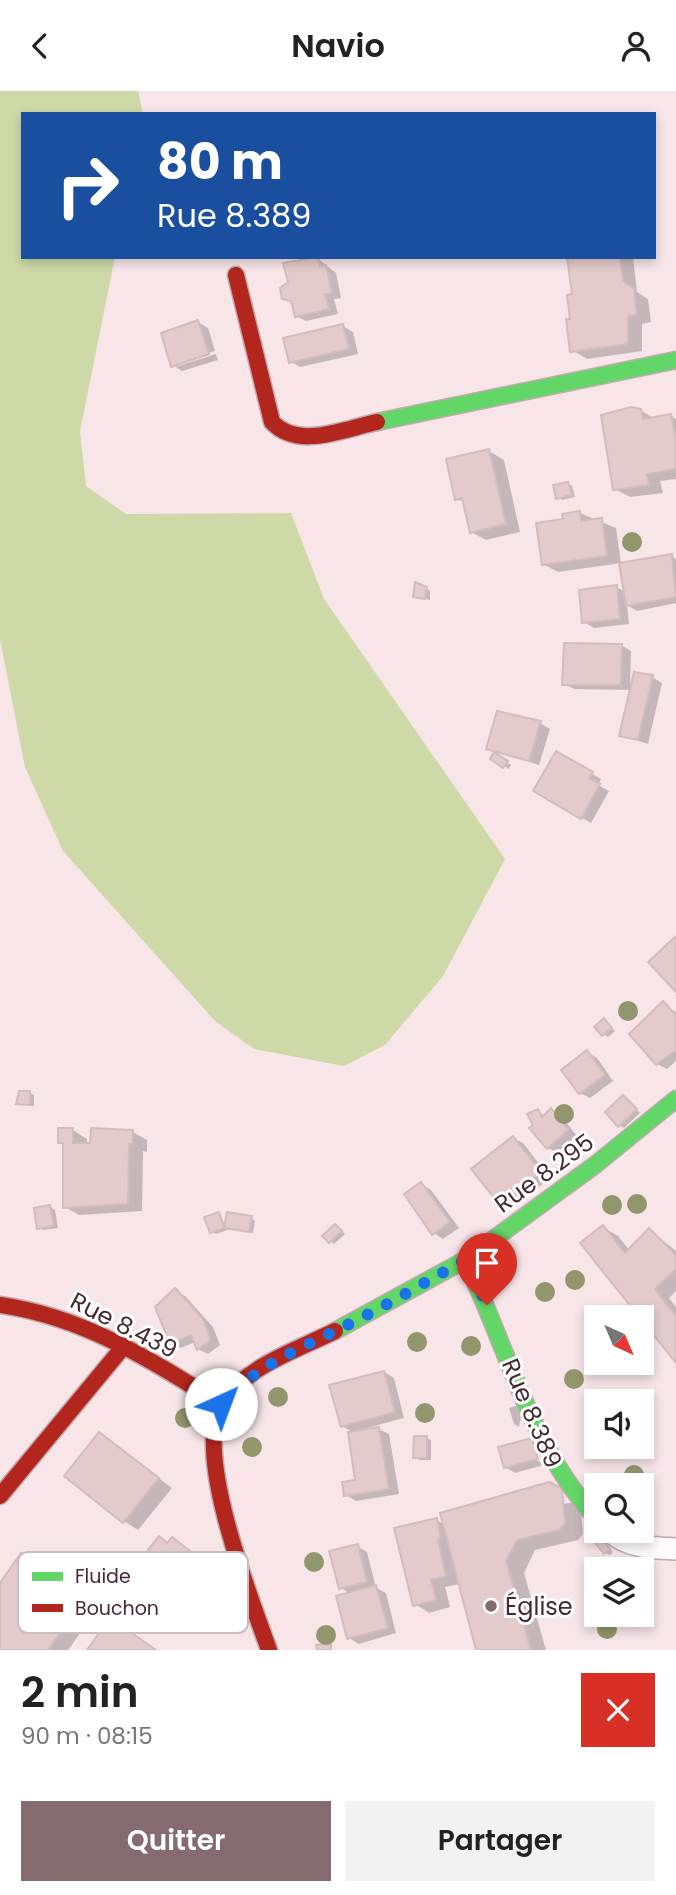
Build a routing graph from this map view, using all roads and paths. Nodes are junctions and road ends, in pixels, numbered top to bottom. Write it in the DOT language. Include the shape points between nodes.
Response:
graph roads {
  1 [pos="236,275"];
  2 [pos="676,360"];
  3 [pos="676,1099"];
  4 [pos="465,1260"];
  5 [pos="0,1305"];
  6 [pos="124,1346"];
  7 [pos="221,1404"];
  8 [pos="0,1496"];
  9 [pos="584,1505"];
  10 [pos="631,1543"];
  11 [pos="676,1549"];
  12 [pos="234,1552"];
  13 [pos="248,1591"];
  14 [pos="269,1650"];
  1 -- 2 [label="street" via="272,422 282,433 299,439"];
  3 -- 4 [label="street, Rue 8.295"];
  4 -- 7 [label="street, Rue 8.295" via="260,1368"];
  4 -- 9 [label="street, Rue 8.389" via="546,1454"];
  5 -- 6 [label="street, Rue 8.439" via="67,1318"];
  6 -- 7 [label="street, Rue 8.439"];
  6 -- 8 [label="street"];
  7 -- 12 [label="street" via="213,1437"];
  10 -- 11 [label="street"];
  13 -- 14 [label="street"];
}
